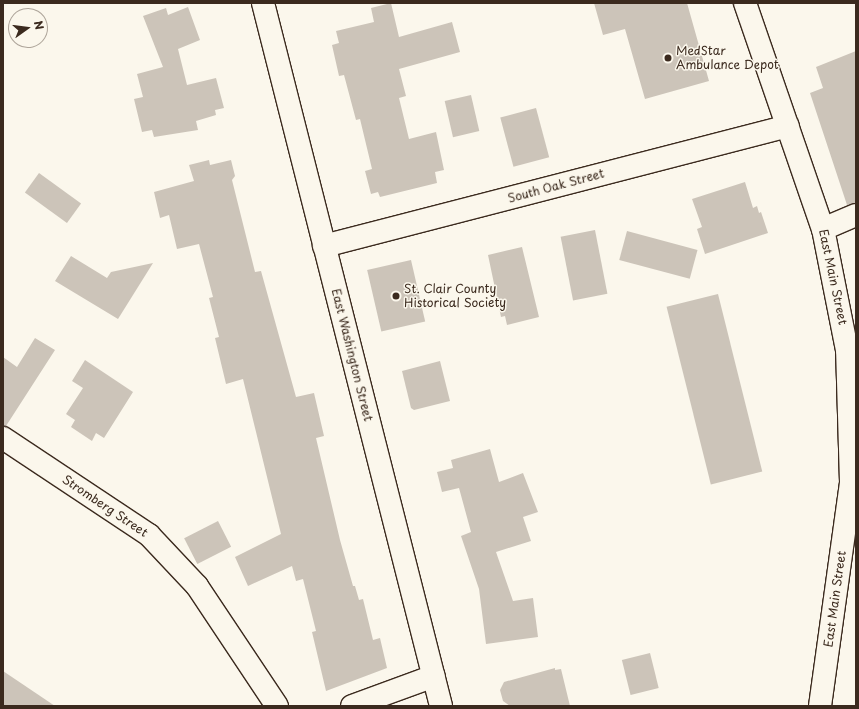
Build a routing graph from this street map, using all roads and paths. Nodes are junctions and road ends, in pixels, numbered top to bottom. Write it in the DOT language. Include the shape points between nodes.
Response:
graph roads {
  1 [pos="263,3"];
  2 [pos="745,3"];
  3 [pos="788,126"];
  4 [pos="856,215"];
  5 [pos="823,229"];
  6 [pos="324,246"];
  7 [pos="3,438"];
  8 [pos="434,676"];
  9 [pos="277,706"];
  10 [pos="354,706"];
  11 [pos="441,706"];
  12 [pos="820,706"];
  1 -- 6 [label="main road, East Washington Street"];
  2 -- 3 [label="main road, East Main Street"];
  3 -- 5 [label="main road, East Main Street"];
  3 -- 6 [label="main road, South Oak Street"];
  4 -- 5 [label="main road"];
  5 -- 12 [label="main road, East Main Street" via="847,350 851,482"];
  6 -- 8 [label="main road, East Washington Street"];
  7 -- 9 [label="main road, Stromberg Street" via="149,535 197,586"];
  8 -- 10 [label="main road"];
  8 -- 11 [label="main road, East Washington Street"];
}
